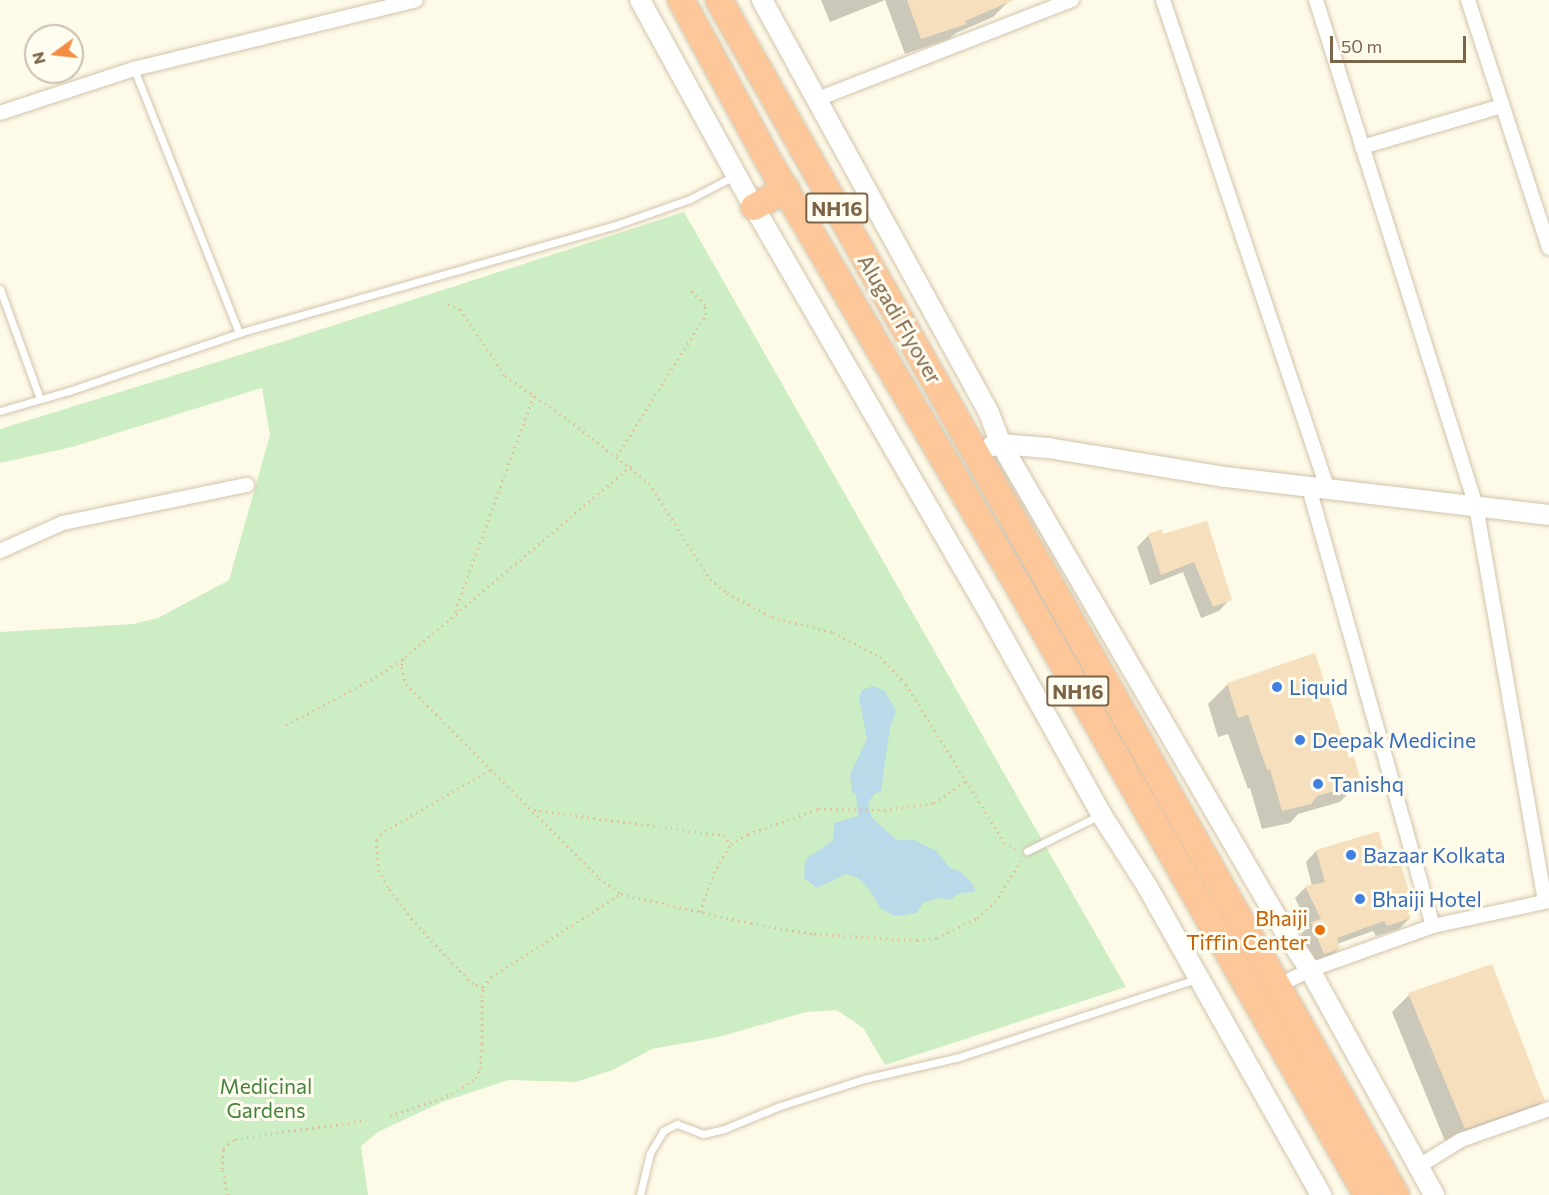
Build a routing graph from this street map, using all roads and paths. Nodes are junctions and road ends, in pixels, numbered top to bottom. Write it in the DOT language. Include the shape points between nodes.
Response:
graph roads {
  1 [pos="416,0"];
  2 [pos="640,0"];
  3 [pos="681,0"];
  4 [pos="719,0"];
  5 [pos="762,0"];
  6 [pos="1072,0"];
  7 [pos="1163,0"];
  8 [pos="1316,0"];
  9 [pos="1468,0"];
  10 [pos="134,69"];
  11 [pos="815,100"];
  12 [pos="1502,106"];
  13 [pos="0,113"];
  14 [pos="1362,147"];
  15 [pos="737,174"];
  16 [pos="786,189"];
  17 [pos="754,207"];
  18 [pos="1549,248"];
  19 [pos="0,289"];
  20 [pos="690,289"];
  21 [pos="448,304"];
  22 [pos="239,333"];
  23 [pos="534,395"];
  24 [pos="40,399"];
  25 [pos="0,411"];
  26 [pos="1001,444"];
  27 [pos="975,451"];
  28 [pos="617,456"];
  29 [pos="631,466"];
  30 [pos="247,485"];
  31 [pos="1319,489"];
  32 [pos="1476,506"];
  33 [pos="1549,515"];
  34 [pos="0,550"];
  35 [pos="455,613"];
  36 [pos="404,658"];
  37 [pos="286,725"];
  38 [pos="492,769"];
  39 [pos="966,781"];
  40 [pos="532,810"];
  41 [pos="1101,814"];
  42 [pos="730,844"];
  43 [pos="1027,850"];
  44 [pos="621,894"];
  45 [pos="1547,901"];
  46 [pos="700,912"];
  47 [pos="1433,926"];
  48 [pos="1310,970"];
  49 [pos="1199,978"];
  50 [pos="1278,986"];
  51 [pos="483,987"];
  52 [pos="1549,1109"];
  53 [pos="390,1116"];
  54 [pos="367,1119"];
  55 [pos="1417,1164"];
  56 [pos="228,1195"];
  57 [pos="640,1195"];
  58 [pos="1321,1195"];
  59 [pos="1367,1195"];
  60 [pos="1396,1195"];
  61 [pos="1434,1195"];
  1 -- 10 [label="street"];
  2 -- 15 [label="street"];
  3 -- 16 [label="highway, NH16"];
  4 -- 27 [label="highway, Alugadi Flyover / NH16"];
  5 -- 11 [label="street"];
  6 -- 11 [label="street"];
  7 -- 31 [label="street"];
  8 -- 14 [label="street"];
  9 -- 12 [label="street"];
  10 -- 13 [label="street"];
  10 -- 22 [label="lane"];
  11 -- 26 [label="street" via="989,413"];
  12 -- 14 [label="street"];
  12 -- 18 [label="street"];
  14 -- 32 [label="street"];
  15 -- 17 [label="street"];
  15 -- 22 [label="lane" via="690,199 613,226"];
  16 -- 17 [label="highway"];
  16 -- 59 [label="highway, NH16"];
  17 -- 41 [label="street"];
  19 -- 24 [label="lane"];
  20 -- 28 [label="path" via="705,305 706,314"];
  21 -- 23 [label="path" via="460,309 505,376"];
  22 -- 24 [label="lane"];
  23 -- 28 [label="path"];
  23 -- 35 [label="path"];
  24 -- 25 [label="lane"];
  26 -- 27 [label="street"];
  26 -- 31 [label="street"];
  26 -- 48 [label="street"];
  27 -- 50 [label="highway, NH16"];
  28 -- 29 [label="path"];
  29 -- 35 [label="path"];
  29 -- 39 [label="path" via="649,483 710,579 727,593 772,617 833,632 880,657 906,684"];
  30 -- 34 [label="street" via="63,522"];
  31 -- 32 [label="street"];
  31 -- 47 [label="street"];
  32 -- 33 [label="street"];
  32 -- 45 [label="street"];
  35 -- 36 [label="path"];
  36 -- 37 [label="path"];
  36 -- 38 [label="path" via="400,667 406,684"];
  38 -- 40 [label="path"];
  38 -- 51 [label="path" via="376,839 379,871 394,895 457,968 473,984"];
  39 -- 42 [label="path" via="934,803 884,810 819,808 775,822"];
  39 -- 43 [label="path" via="1004,842"];
  40 -- 42 [label="path" via="723,835"];
  40 -- 44 [label="path" via="599,878"];
  41 -- 43 [label="lane"];
  41 -- 49 [label="street"];
  42 -- 46 [label="path"];
  43 -- 46 [label="path" via="995,902 977,918 937,938 814,934"];
  44 -- 46 [label="path"];
  44 -- 51 [label="path" via="491,976"];
  45 -- 47 [label="street"];
  47 -- 48 [label="street"];
  48 -- 50 [label="street"];
  48 -- 55 [label="street"];
  49 -- 57 [label="lane" via="956,1058 864,1079 780,1106 724,1130 703,1134 684,1125 670,1127 663,1131 650,1153"];
  49 -- 58 [label="street"];
  50 -- 60 [label="highway, NH16"];
  51 -- 53 [label="path" via="480,1069 476,1078 452,1094"];
  52 -- 55 [label="street" via="1461,1140"];
  54 -- 56 [label="path" via="235,1139 223,1148 222,1169"];
  55 -- 61 [label="street"];
}
